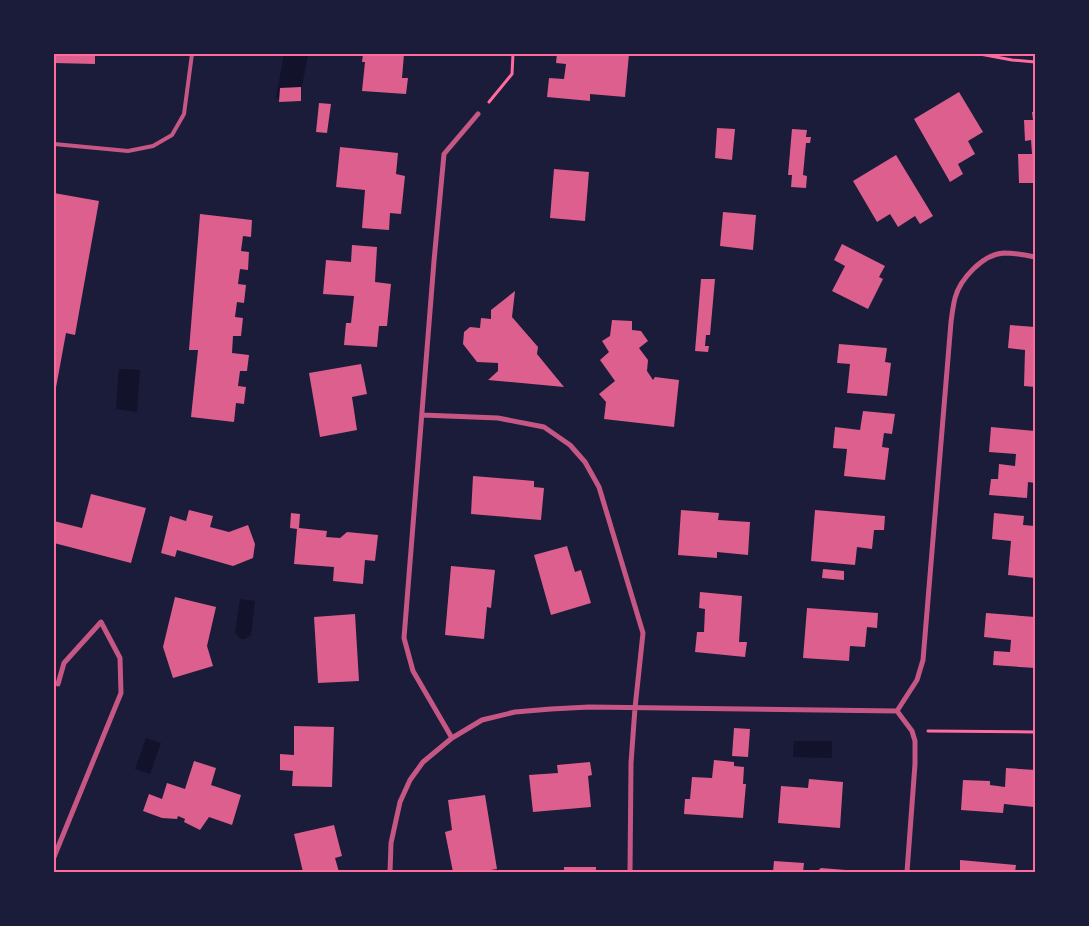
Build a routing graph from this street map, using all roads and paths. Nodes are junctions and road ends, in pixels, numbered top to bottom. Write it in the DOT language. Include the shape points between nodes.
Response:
graph roads {
  1 [pos="192,54"];
  2 [pos="513,54"];
  3 [pos="980,54"];
  4 [pos="1035,62"];
  5 [pos="478,114"];
  6 [pos="54,144"];
  7 [pos="1035,257"];
  8 [pos="422,415"];
  9 [pos="58,684"];
  10 [pos="635,708"];
  11 [pos="897,710"];
  12 [pos="912,731"];
  13 [pos="1035,732"];
  14 [pos="452,738"];
  15 [pos="54,857"];
  16 [pos="390,872"];
  17 [pos="630,872"];
  18 [pos="907,872"];
  1 -- 6 [label="lane" via="184,114 172,135 153,146 128,151"];
  2 -- 5 [label="path" via="512,74"];
  3 -- 4 [label="path"];
  5 -- 8 [label="street" via="444,154"];
  7 -- 11 [label="street" via="1002,253 982,261 964,278 955,297 923,660 917,680"];
  8 -- 10 [label="street" via="498,418 544,427 570,445 585,462 599,487 643,633"];
  8 -- 14 [label="street" via="404,638 413,671"];
  9 -- 15 [label="street" via="64,663 101,622 120,658 121,694"];
  10 -- 11 [label="street"];
  10 -- 14 [label="street" via="589,707 515,712 482,720"];
  10 -- 17 [label="street"];
  11 -- 12 [label="street"];
  12 -- 13 [label="path"];
  12 -- 18 [label="street" via="915,764"];
  14 -- 16 [label="street" via="423,762 410,780 400,802 391,843"];
}
